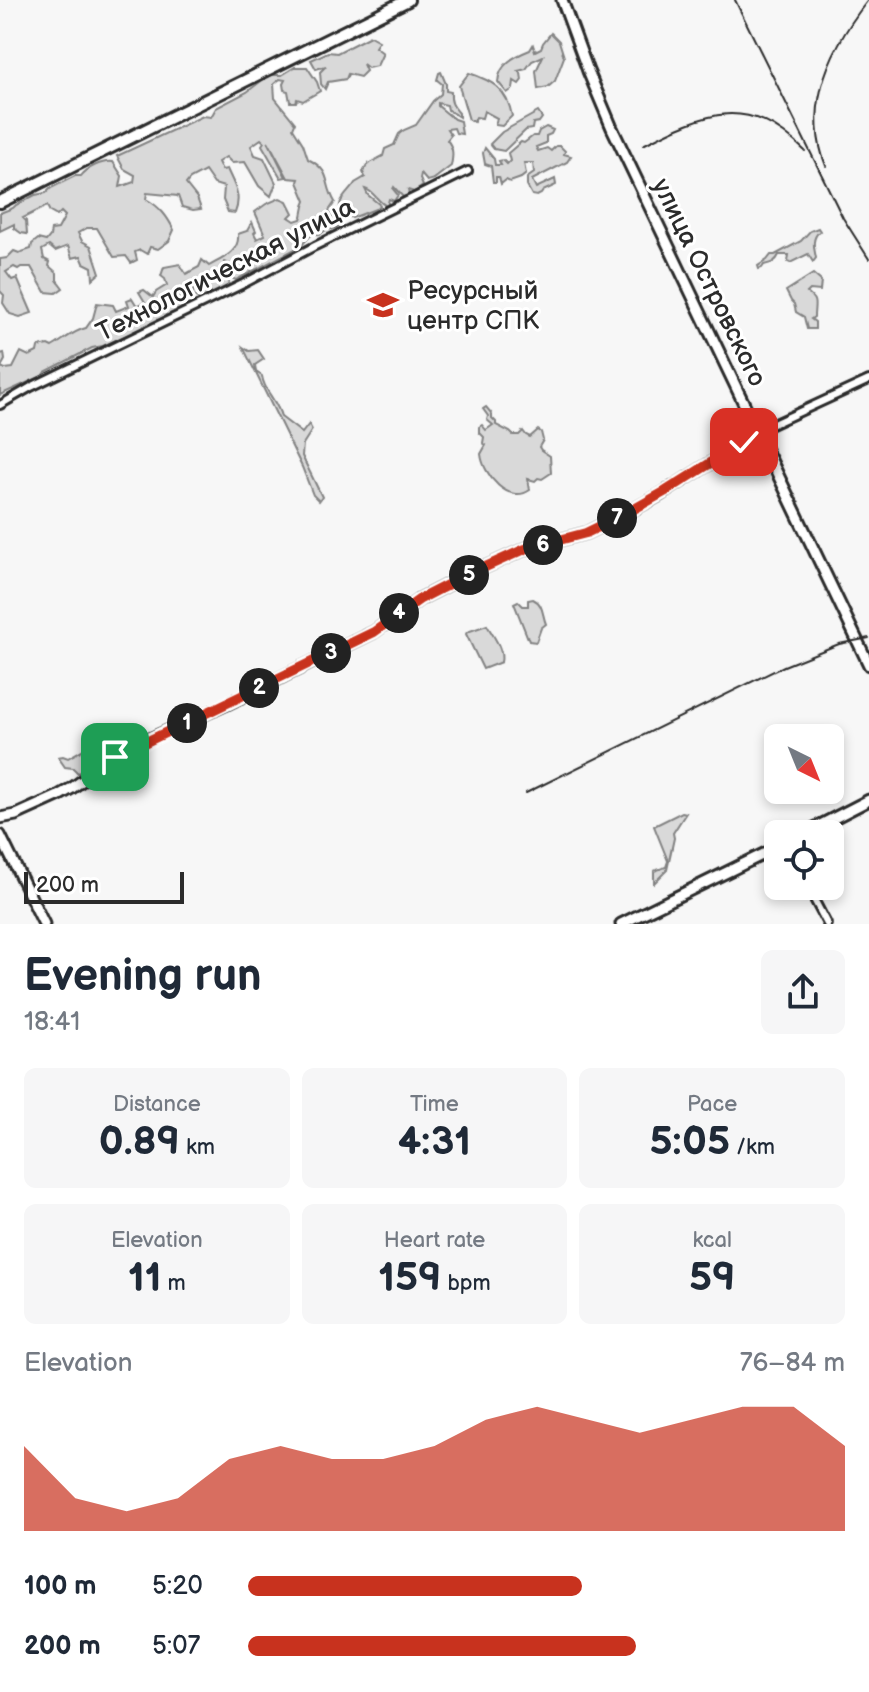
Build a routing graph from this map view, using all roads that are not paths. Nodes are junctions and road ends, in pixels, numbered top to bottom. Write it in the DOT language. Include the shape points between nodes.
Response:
graph roads {
  1 [pos="393,0"];
  2 [pos="408,0"];
  3 [pos="562,0"];
  4 [pos="468,171"];
  5 [pos="0,195"];
  6 [pos="0,202"];
  7 [pos="869,380"];
  8 [pos="0,405"];
  9 [pos="758,433"];
  10 [pos="869,665"];
  11 [pos="869,800"];
  12 [pos="0,818"];
  13 [pos="830,820"];
  14 [pos="0,835"];
  15 [pos="764,854"];
  16 [pos="814,900"];
  17 [pos="44,924"];
  18 [pos="621,924"];
  19 [pos="827,924"];
  1 -- 5 [label="main road"];
  2 -- 6 [label="main road"];
  3 -- 9 [label="main road, улица Островского" via="612,128"];
  4 -- 8 [label="street, Технологическая улица"];
  7 -- 9 [label="street"];
  9 -- 10 [label="main road, улица Островского"];
  9 -- 12 [label="main road" via="627,513 461,578 374,632 134,746 58,796"];
  11 -- 13 [label="main road"];
  14 -- 17 [label="main road"];
  15 -- 18 [label="main road"];
  16 -- 19 [label="street"];
}
